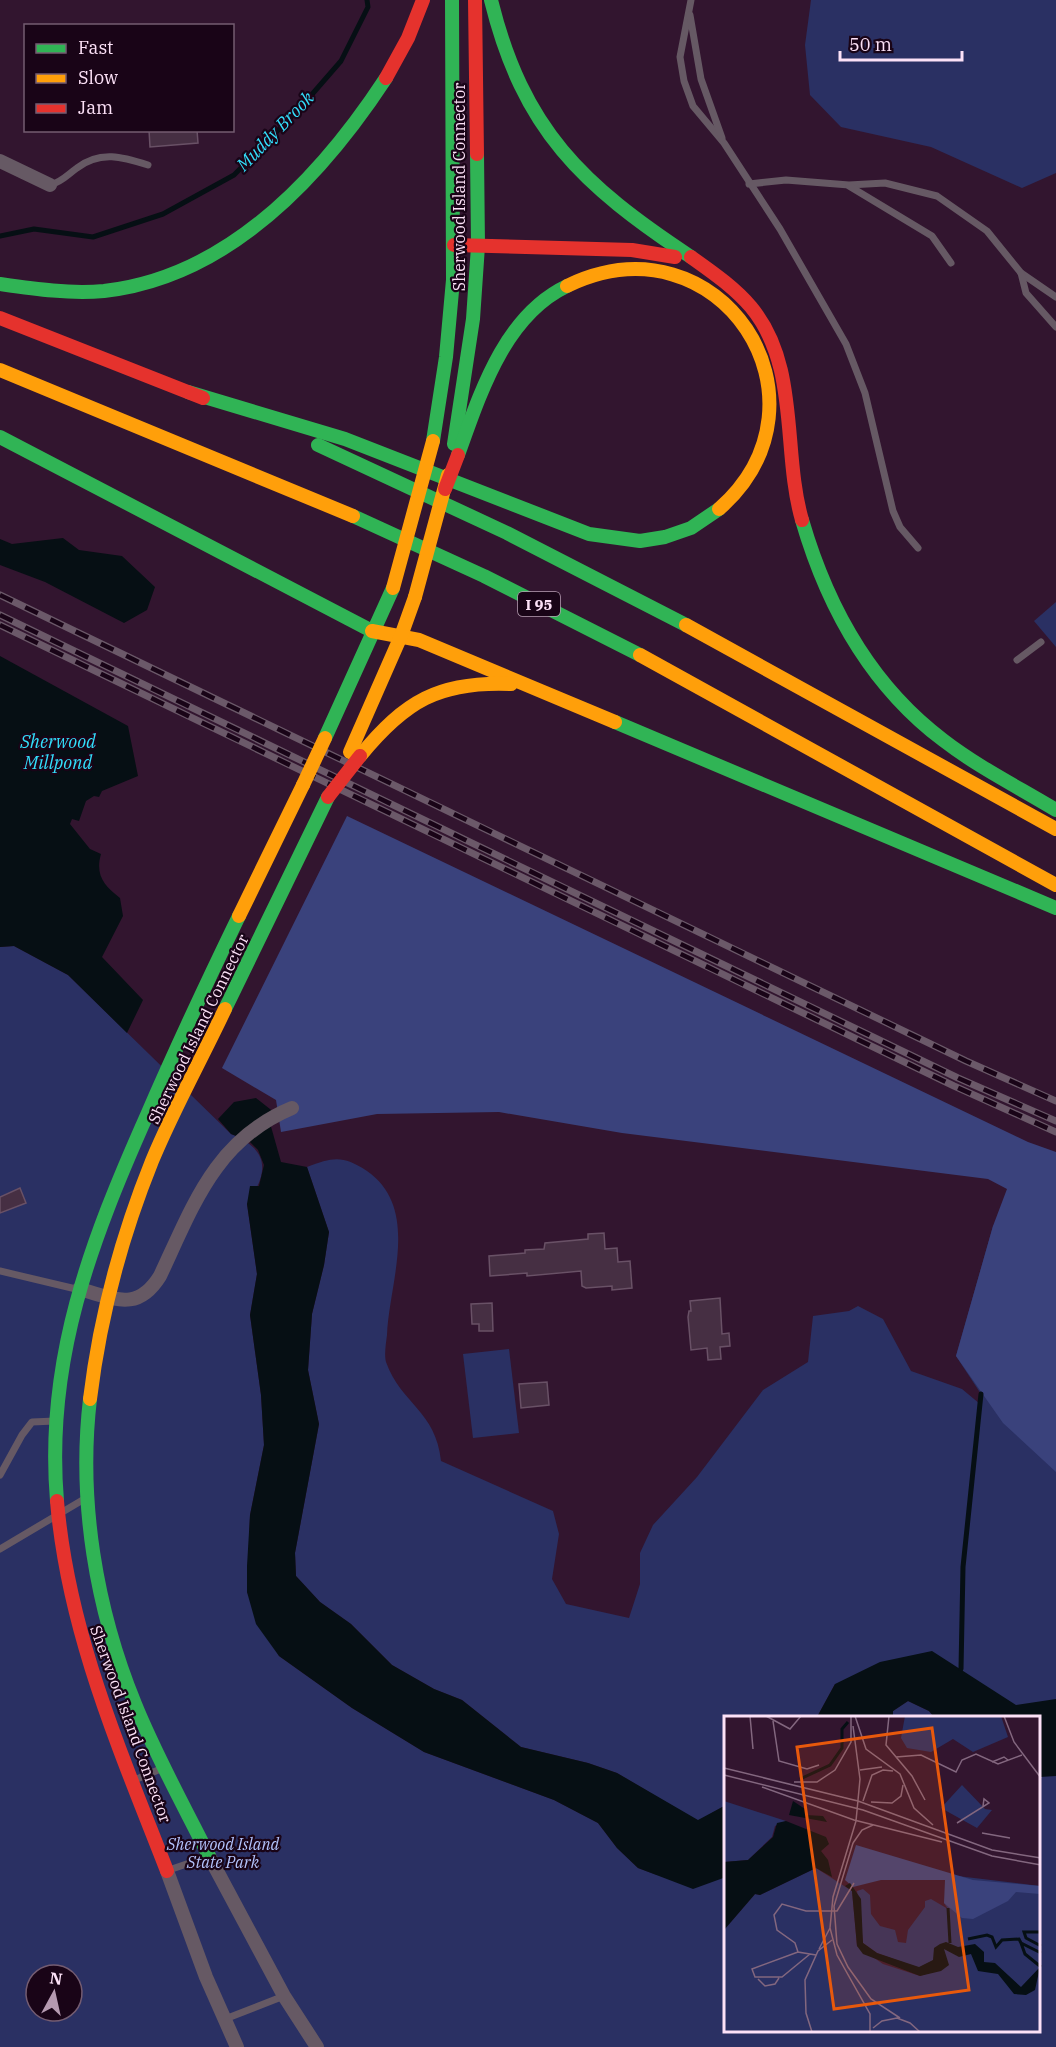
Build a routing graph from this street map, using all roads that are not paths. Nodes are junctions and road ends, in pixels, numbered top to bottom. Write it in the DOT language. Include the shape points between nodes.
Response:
graph roads {
  1 [pos="423,0"];
  2 [pos="452,0"];
  3 [pos="475,0"];
  4 [pos="491,0"];
  5 [pos="691,0"];
  6 [pos="689,10"];
  7 [pos="724,143"];
  8 [pos="0,161"];
  9 [pos="148,165"];
  10 [pos="749,184"];
  11 [pos="50,185"];
  12 [pos="849,185"];
  13 [pos="454,245"];
  14 [pos="478,246"];
  15 [pos="951,263"];
  16 [pos="711,271"];
  17 [pos="1021,273"];
  18 [pos="0,284"];
  19 [pos="1056,297"];
  20 [pos="0,318"];
  21 [pos="1056,327"];
  22 [pos="0,370"];
  23 [pos="188,392"];
  24 [pos="0,437"];
  25 [pos="455,454"];
  26 [pos="918,548"];
  27 [pos="374,632"];
  28 [pos="401,636"];
  29 [pos="1041,642"];
  30 [pos="1017,660"];
  31 [pos="527,686"];
  32 [pos="355,754"];
  33 [pos="1056,810"];
  34 [pos="1056,829"];
  35 [pos="1056,885"];
  36 [pos="1056,908"];
  37 [pos="292,1108"];
  38 [pos="0,1272"];
  39 [pos="79,1290"];
  40 [pos="105,1296"];
  41 [pos="55,1420"];
  42 [pos="0,1475"];
  43 [pos="88,1497"];
  44 [pos="57,1515"];
  45 [pos="0,1549"];
  46 [pos="164,1767"];
  47 [pos="132,1781"];
  48 [pos="209,1856"];
  49 [pos="167,1871"];
  50 [pos="284,1996"];
  51 [pos="225,2019"];
  52 [pos="237,2047"];
  53 [pos="317,2047"];
  1 -- 18 [label="main road" via="398,58 347,132 288,199 240,240 189,269 113,289 64,291"];
  2 -- 13 [label="main road, Sherwood Island Connector"];
  3 -- 14 [label="main road, Sherwood Island Connector"];
  4 -- 16 [label="main road" via="512,73 546,134 607,197"];
  5 -- 6 [label="lane"];
  6 -- 7 [label="lane" via="701,79"];
  6 -- 7 [label="lane" via="680,57 684,81 693,106"];
  7 -- 10 [label="lane"];
  8 -- 11 [label="street"];
  9 -- 11 [label="lane" via="118,156 98,156 61,182"];
  10 -- 12 [label="lane" via="786,180"];
  10 -- 26 [label="lane" via="780,229 846,344 865,393 893,511 900,527"];
  12 -- 15 [label="lane" via="932,236"];
  12 -- 17 [label="lane" via="885,183 937,196 987,231"];
  13 -- 14 [label="main road"];
  13 -- 27 [label="main road, Sherwood Island Connector, bridge" via="446,357 433,441 416,515 393,588"];
  14 -- 16 [label="main road" via="650,251"];
  14 -- 25 [label="main road, Sherwood Island Connector" via="472,329"];
  16 -- 33 [label="main road" via="749,306 776,350 803,529 826,592 849,633 891,692 923,724 961,753"];
  17 -- 19 [label="lane"];
  17 -- 21 [label="lane" via="1026,293"];
  20 -- 23 [label="main road"];
  22 -- 35 [label="main road, I 95" via="270,478 484,576 641,657"];
  23 -- 25 [label="main road" via="347,440 569,529 609,540 639,541 670,537 689,529 739,491 765,438 769,404 764,367 740,319 698,284 648,268 591,274 541,301 515,328 489,375"];
  23 -- 34 [label="main road" via="406,483 514,536"];
  24 -- 27 [label="main road"];
  25 -- 28 [label="main road, bridge"];
  27 -- 28 [label="main road"];
  27 -- 39 [label="main road, Sherwood Island Connector, bridge" via="192,1013 101,1221"];
  28 -- 31 [label="main road"];
  28 -- 32 [label="main road"];
  29 -- 30 [label="lane"];
  31 -- 32 [label="main road" via="471,684 430,693 397,713"];
  31 -- 36 [label="main road"];
  32 -- 40 [label="main road, Sherwood Island Connector, bridge" via="328,798 153,1159 128,1217"];
  37 -- 40 [label="street" via="240,1141 214,1167 160,1276 148,1292 131,1301"];
  38 -- 39 [label="lane"];
  39 -- 40 [label="street"];
  39 -- 41 [label="main road, Sherwood Island Connector" via="63,1354"];
  40 -- 43 [label="main road, Sherwood Island Connector" via="87,1419"];
  41 -- 42 [label="lane" via="32,1422"];
  41 -- 44 [label="main road, Sherwood Island Connector"];
  43 -- 44 [label="lane"];
  43 -- 46 [label="main road, Sherwood Island Connector" via="105,1613 126,1680"];
  44 -- 45 [label="lane"];
  44 -- 47 [label="main road, Sherwood Island Connector" via="81,1639"];
  46 -- 47 [label="lane"];
  46 -- 48 [label="main road, Sherwood Island Connector"];
  47 -- 49 [label="main road, Sherwood Island Connector"];
  48 -- 49 [label="lane"];
  48 -- 50 [label="street, Sherwood Island Connector"];
  49 -- 51 [label="street, Sherwood Island Connector"];
  50 -- 51 [label="lane"];
  50 -- 53 [label="street, Sherwood Island Connector"];
  51 -- 52 [label="street, Sherwood Island Connector"];
}
